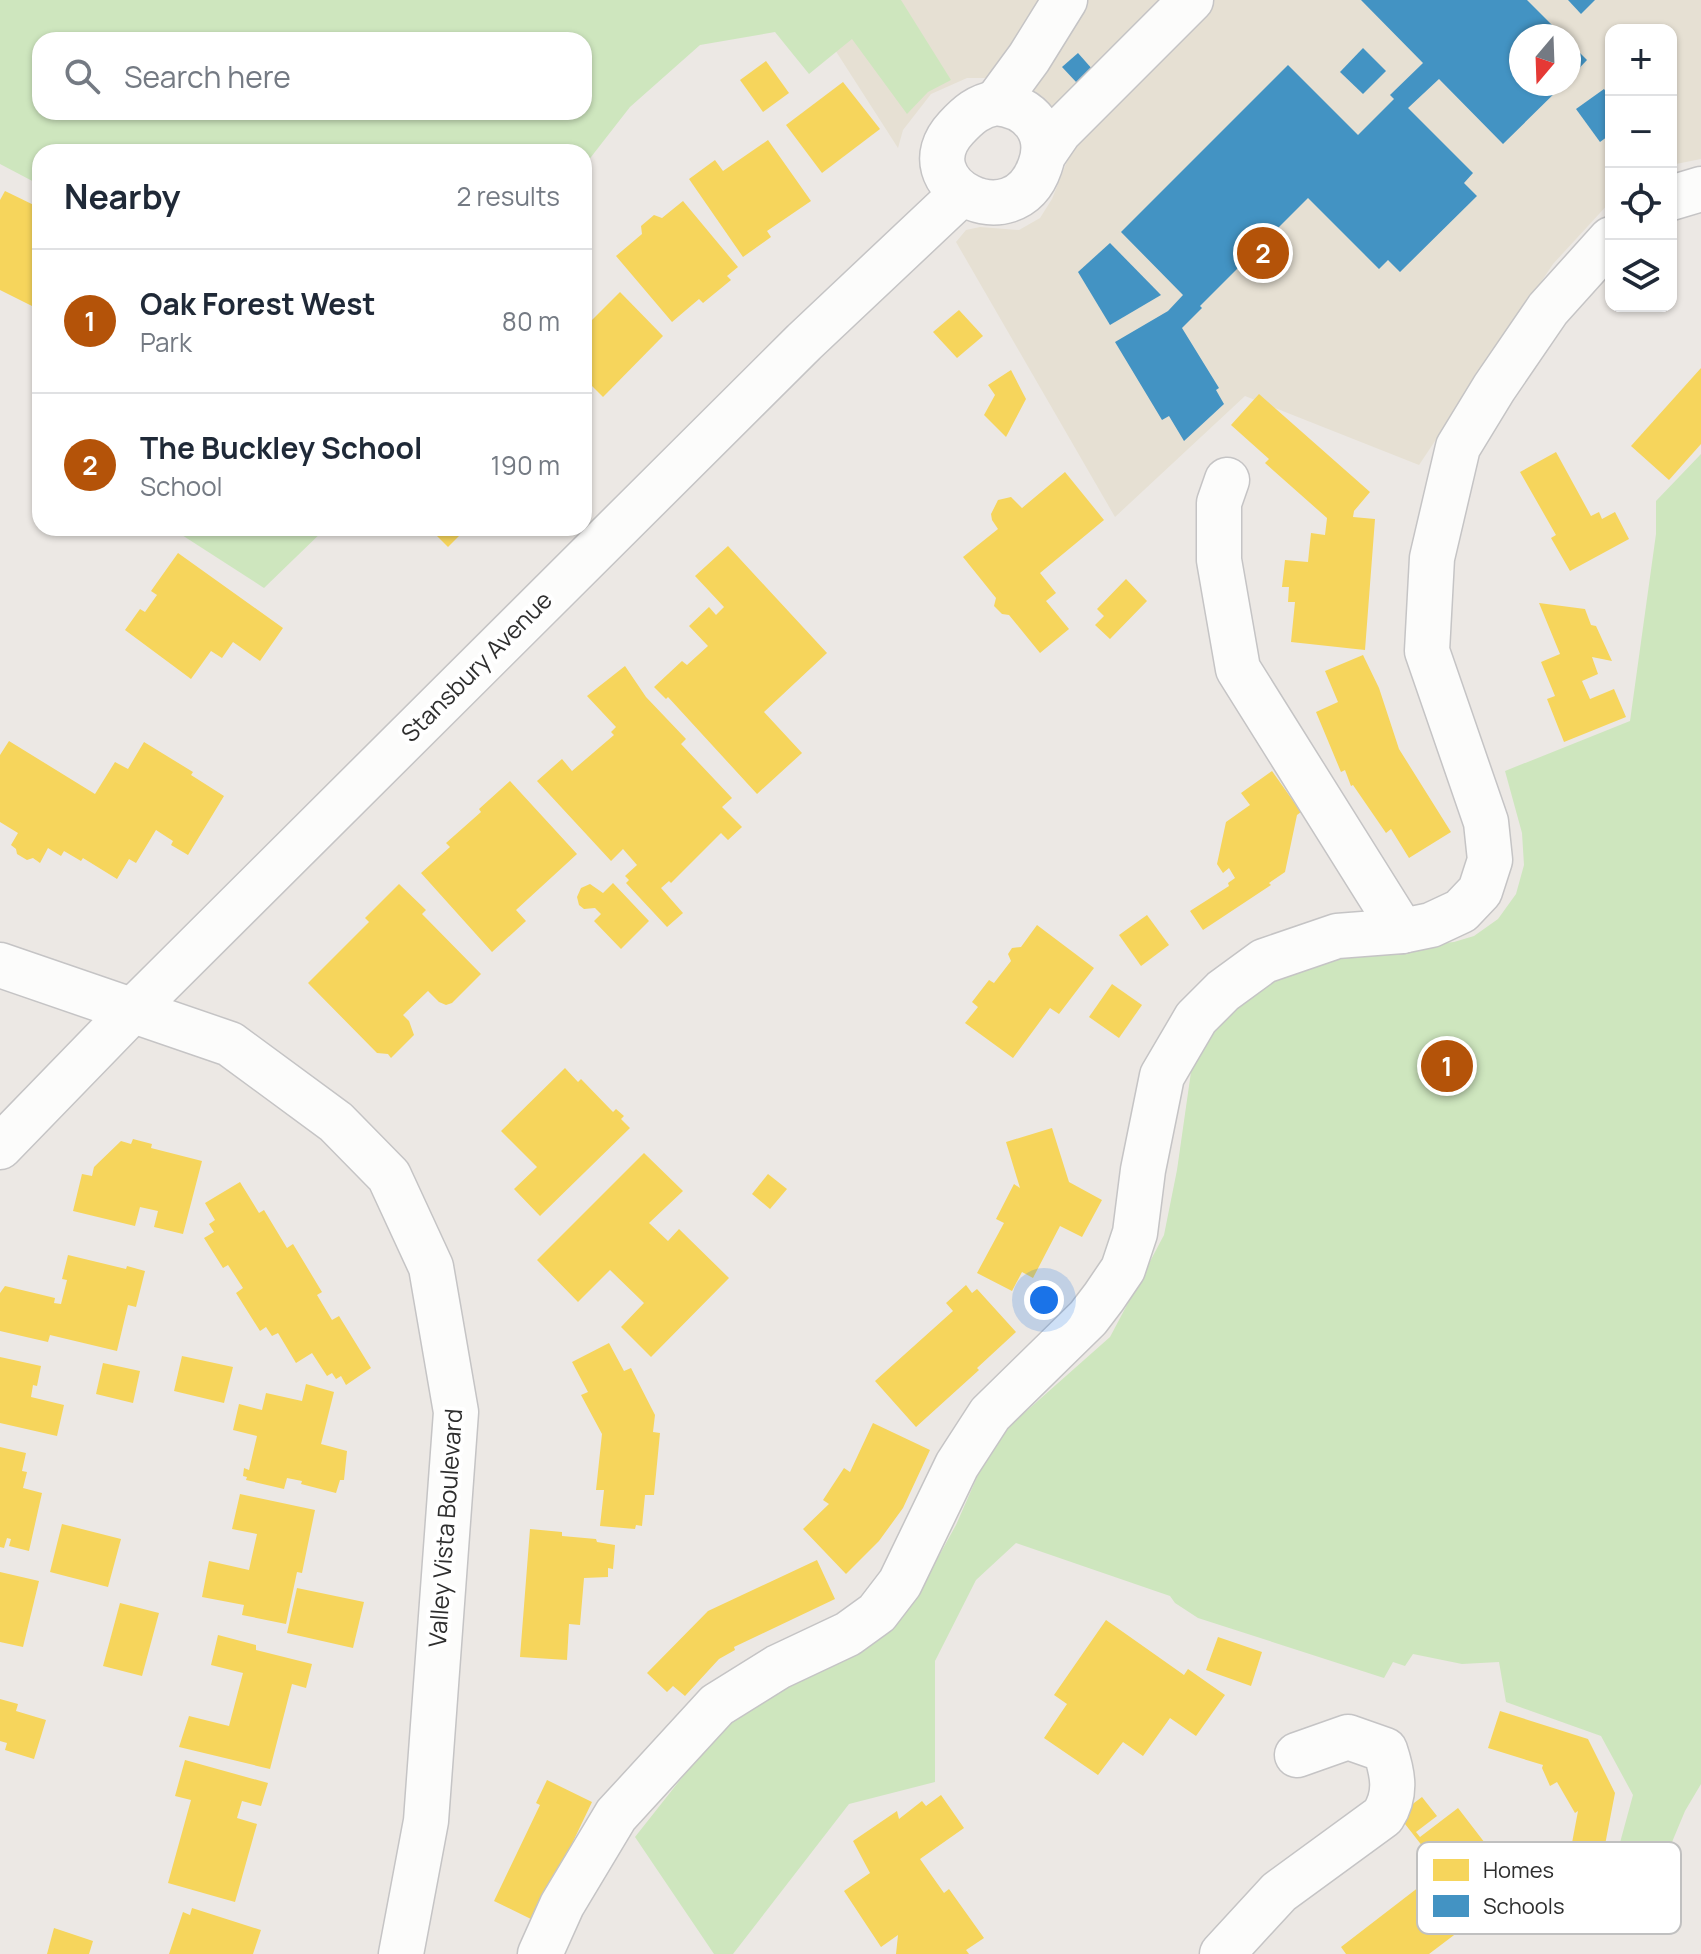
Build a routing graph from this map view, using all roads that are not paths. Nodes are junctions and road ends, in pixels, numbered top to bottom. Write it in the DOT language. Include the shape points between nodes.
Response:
graph roads {
  1 [pos="1065,0"];
  2 [pos="1191,0"];
  3 [pos="996,103"];
  4 [pos="1046,151"];
  5 [pos="1701,189"];
  6 [pos="961,194"];
  7 [pos="1677,196"];
  8 [pos="1610,240"];
  9 [pos="1227,480"];
  10 [pos="1402,931"];
  11 [pos="0,965"];
  12 [pos="132,1011"];
  13 [pos="0,1147"];
  14 [pos="1297,1755"];
  15 [pos="401,1954"];
  16 [pos="540,1954"];
  17 [pos="1222,1954"];
  1 -- 3 [label="street"];
  2 -- 4 [label="street"];
  3 -- 4 [label="street" via="1033,119"];
  3 -- 6 [label="street" via="967,117 944,145 946,175"];
  4 -- 6 [label="street" via="1024,193 994,202"];
  5 -- 7 [label="street"];
  6 -- 12 [label="street, Stansbury Avenue" via="804,342"];
  8 -- 10 [label="street" via="1548,309 1458,447 1432,558 1427,651 1486,822 1490,860 1480,891 1461,911"];
  9 -- 10 [label="street" via="1219,503 1219,560 1238,669"];
  10 -- 16 [label="street" via="1337,936 1264,961 1196,1018 1162,1076 1135,1233 1123,1269 1104,1297 990,1414 957,1465 900,1583 877,1613 717,1705 616,1815 562,1905"];
  11 -- 12 [label="street, Valley Vista Boulevard"];
  12 -- 13 [label="street, Stansbury Avenue"];
  12 -- 15 [label="street, Valley Vista Boulevard" via="230,1044 336,1122 389,1176 431,1267 456,1412 426,1821"];
  14 -- 17 [label="street" via="1348,1737 1385,1750 1394,1778 1391,1804 1383,1816 1279,1892"];
}
